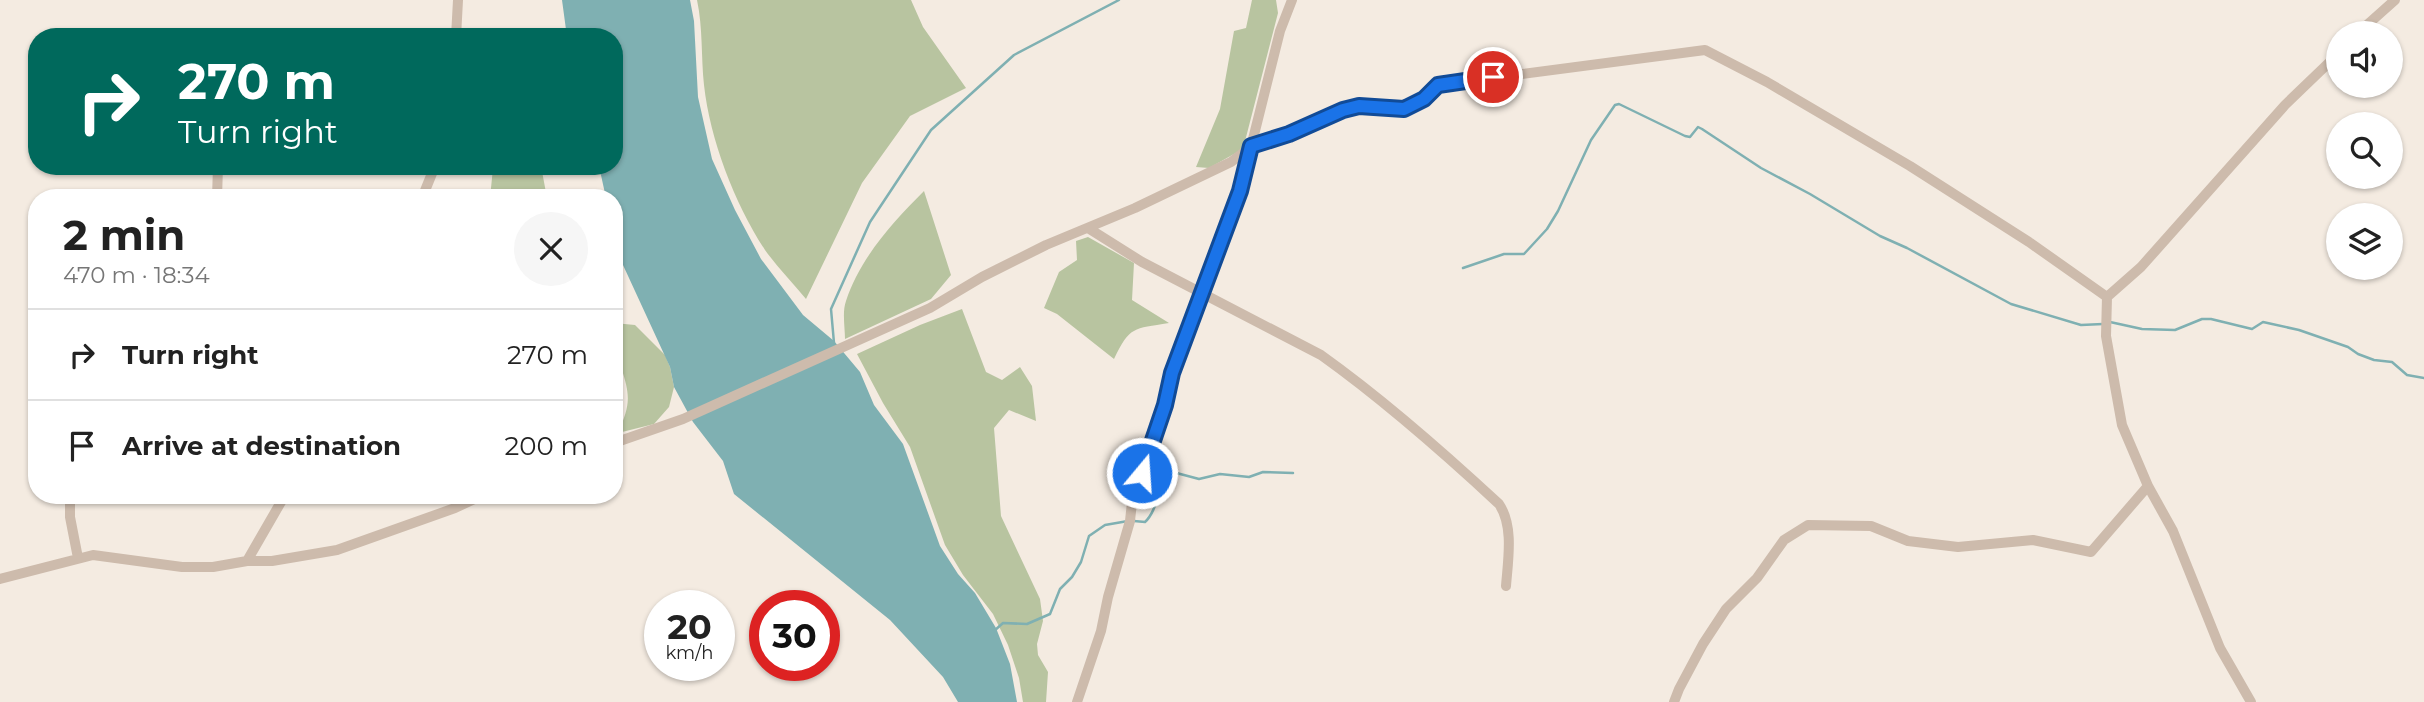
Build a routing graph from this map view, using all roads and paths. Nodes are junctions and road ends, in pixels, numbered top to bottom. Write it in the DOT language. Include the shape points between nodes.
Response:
graph roads {
  1 [pos="458,0"];
  2 [pos="1292,0"];
  3 [pos="2395,0"];
  4 [pos="2371,21"];
  5 [pos="456,28"];
  6 [pos="2326,66"];
  7 [pos="1251,146"];
  8 [pos="1088,228"];
  9 [pos="1201,293"];
  10 [pos="2107,297"];
  11 [pos="623,440"];
  12 [pos="2148,486"];
  13 [pos="70,504"];
  14 [pos="280,504"];
  15 [pos="464,504"];
  16 [pos="78,558"];
  17 [pos="247,561"];
  18 [pos="0,579"];
  19 [pos="1506,586"];
  20 [pos="1077,702"];
  21 [pos="1674,702"];
  22 [pos="2251,702"];
  1 -- 5 [label="street"];
  2 -- 7 [label="street"];
  3 -- 4 [label="street"];
  6 -- 10 [label="street" via="2285,105 2141,267"];
  7 -- 8 [label="street" via="1231,162"];
  7 -- 9 [label="street" via="1240,191"];
  7 -- 10 [label="street" via="1359,106 1404,109 1438,85 1705,50 1910,166"];
  8 -- 9 [label="street"];
  8 -- 11 [label="street" via="982,277 930,308 683,419"];
  9 -- 19 [label="street" via="1321,355 1348,374 1499,504 1506,514"];
  9 -- 20 [label="street" via="1132,502 1101,631"];
  10 -- 12 [label="street" via="2106,337 2122,425"];
  12 -- 21 [label="street" via="2091,552 2033,540 1958,547 1908,541 1871,526 1808,525 1784,540 1727,609 1703,643"];
  12 -- 22 [label="street" via="2173,531 2220,648"];
  13 -- 16 [label="street"];
  14 -- 17 [label="street"];
  15 -- 17 [label="street" via="337,550"];
  16 -- 17 [label="street" via="93,555 182,567"];
  16 -- 18 [label="street"];
}
